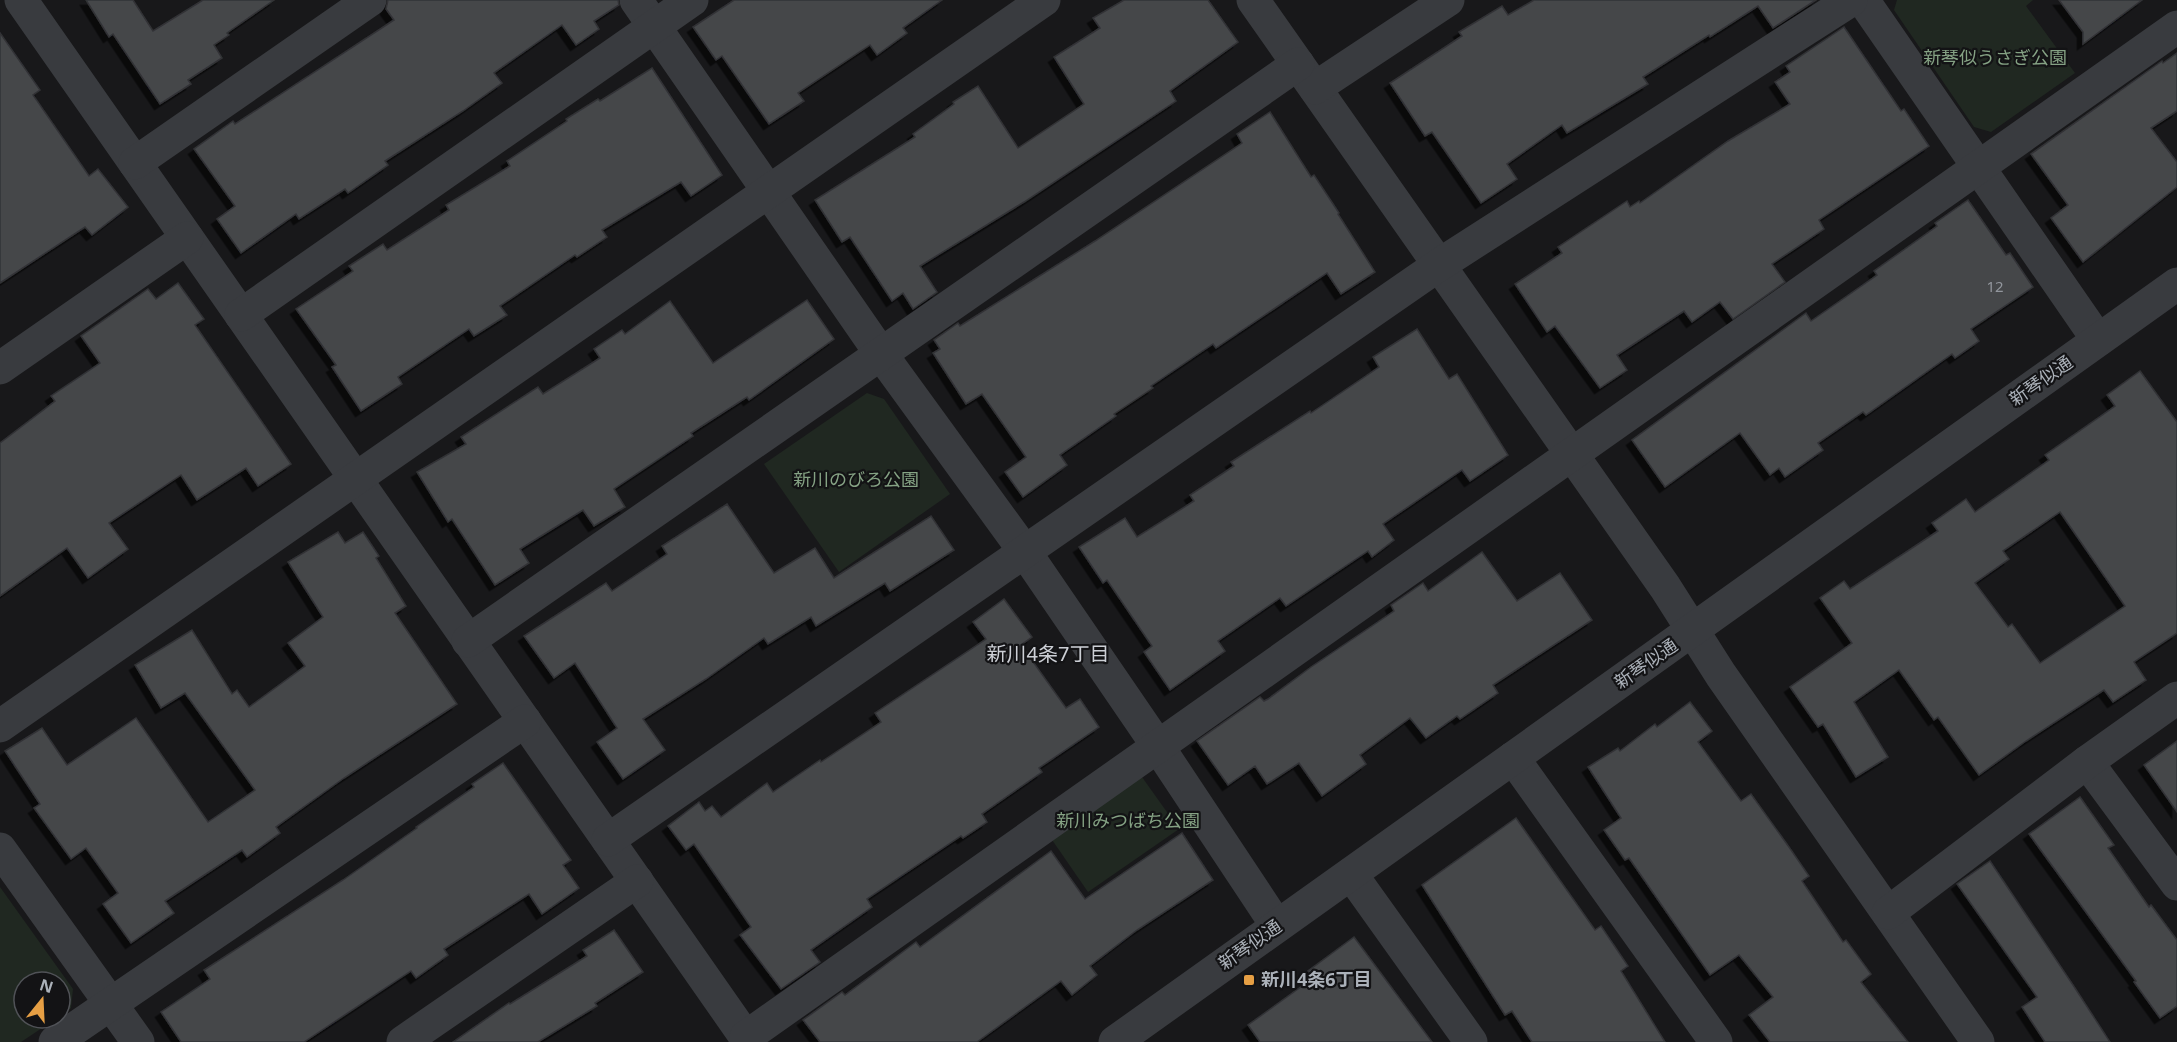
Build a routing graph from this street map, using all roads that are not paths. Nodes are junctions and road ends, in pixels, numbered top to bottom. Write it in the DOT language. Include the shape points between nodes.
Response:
graph roads {
  1 [pos="14,0"];
  2 [pos="21,0"];
  3 [pos="370,0"];
  4 [pos="692,0"];
  5 [pos="1044,0"];
  6 [pos="1253,0"];
  7 [pos="1448,0"];
  8 [pos="1851,0"];
  9 [pos="1863,0"];
  10 [pos="0,10"];
  11 [pos="645,13"];
  12 [pos="2177,27"];
  13 [pos="1306,76"];
  14 [pos="135,163"];
  15 [pos="1978,169"];
  16 [pos="769,191"];
  17 [pos="187,238"];
  18 [pos="1439,265"];
  19 [pos="2177,284"];
  20 [pos="241,315"];
  21 [pos="2098,340"];
  22 [pos="881,354"];
  23 [pos="0,368"];
  24 [pos="1572,455"];
  25 [pos="355,479"];
  26 [pos="1025,552"];
  27 [pos="1693,630"];
  28 [pos="468,641"];
  29 [pos="2177,698"];
  30 [pos="525,722"];
  31 [pos="0,726"];
  32 [pos="1157,745"];
  33 [pos="1513,758"];
  34 [pos="2086,762"];
  35 [pos="608,840"];
  36 [pos="0,849"];
  37 [pos="1350,874"];
  38 [pos="637,881"];
  39 [pos="2177,884"];
  40 [pos="1888,913"];
  41 [pos="1277,926"];
  42 [pos="110,1003"];
  43 [pos="1148,1032"];
  44 [pos="747,1040"];
  45 [pos="55,1042"];
  46 [pos="138,1042"];
  47 [pos="403,1042"];
  48 [pos="1115,1042"];
  49 [pos="1471,1042"];
  50 [pos="1716,1042"];
  51 [pos="1978,1042"];
  1 -- 10 [label="street"];
  2 -- 14 [label="street"];
  3 -- 14 [label="street"];
  4 -- 11 [label="street"];
  5 -- 16 [label="street"];
  6 -- 13 [label="street"];
  7 -- 13 [label="street"];
  8 -- 18 [label="street"];
  9 -- 15 [label="street"];
  11 -- 16 [label="street"];
  11 -- 20 [label="street"];
  12 -- 15 [label="street"];
  13 -- 18 [label="street"];
  13 -- 22 [label="street"];
  14 -- 17 [label="street"];
  15 -- 21 [label="street"];
  15 -- 24 [label="street"];
  16 -- 22 [label="street"];
  16 -- 25 [label="street"];
  17 -- 20 [label="street"];
  17 -- 23 [label="street"];
  18 -- 24 [label="street"];
  18 -- 26 [label="street"];
  19 -- 21 [label="street, 新琴似通"];
  20 -- 25 [label="street"];
  21 -- 27 [label="street, 新琴似通"];
  22 -- 26 [label="street"];
  22 -- 28 [label="street"];
  24 -- 27 [label="street"];
  24 -- 32 [label="street"];
  25 -- 28 [label="street"];
  25 -- 31 [label="street"];
  26 -- 32 [label="street"];
  26 -- 35 [label="street"];
  27 -- 33 [label="street, 新琴似通"];
  27 -- 40 [label="street"];
  28 -- 30 [label="street"];
  29 -- 34 [label="street"];
  30 -- 35 [label="street"];
  30 -- 42 [label="street"];
  32 -- 41 [label="street"];
  32 -- 44 [label="street"];
  33 -- 37 [label="street, 新琴似通"];
  33 -- 50 [label="street"];
  34 -- 39 [label="street"];
  34 -- 40 [label="street"];
  35 -- 38 [label="street"];
  36 -- 42 [label="street"];
  37 -- 41 [label="street, 新琴似通"];
  37 -- 49 [label="street"];
  38 -- 44 [label="street"];
  38 -- 47 [label="street"];
  40 -- 51 [label="street"];
  41 -- 43 [label="street, 新琴似通"];
  42 -- 45 [label="street"];
  42 -- 46 [label="street"];
  43 -- 48 [label="street, 新琴似通"];
}
